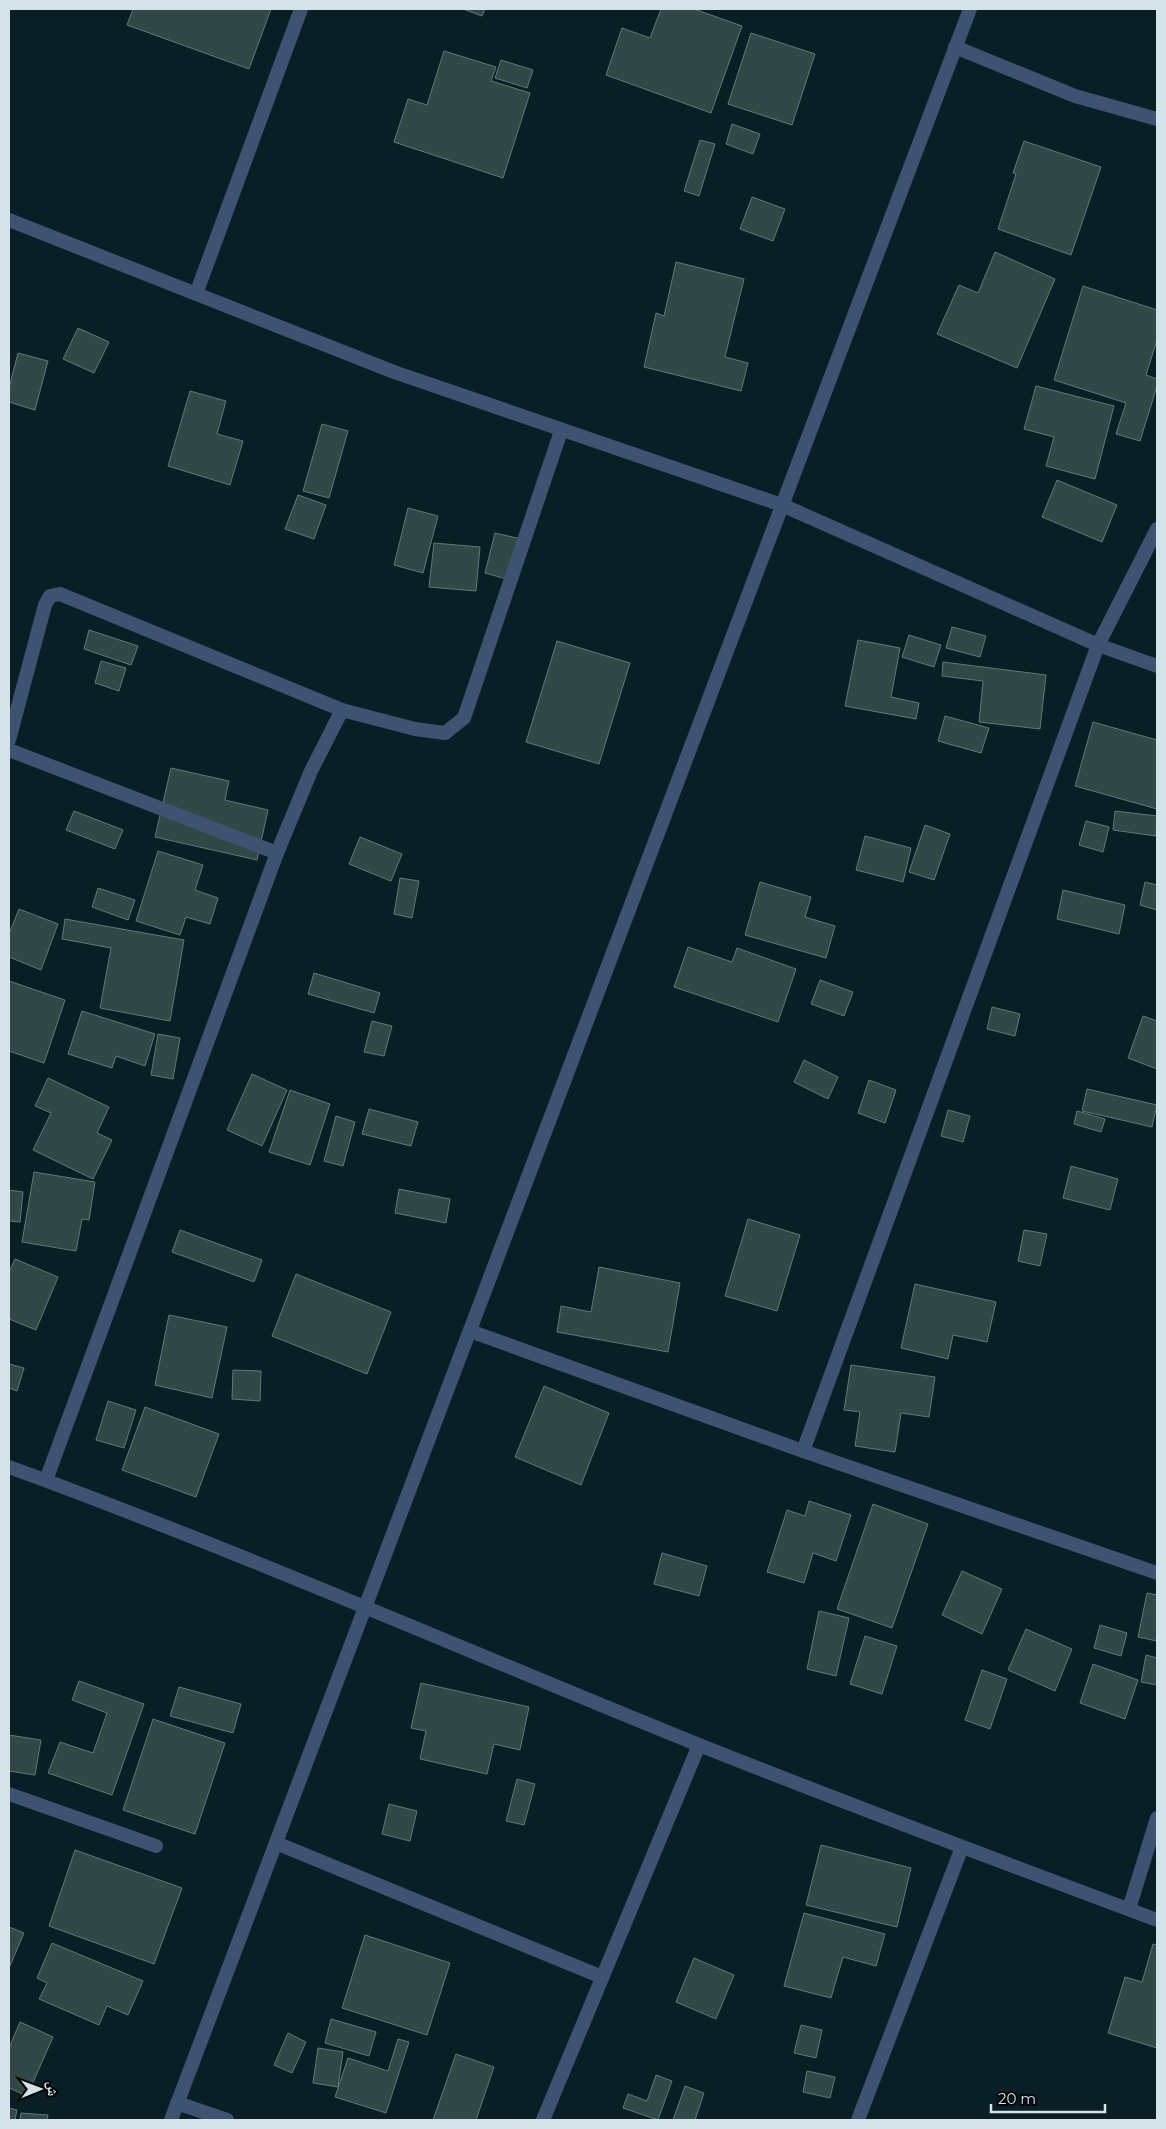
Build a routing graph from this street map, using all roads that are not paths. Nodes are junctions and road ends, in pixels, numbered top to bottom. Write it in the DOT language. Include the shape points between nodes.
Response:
graph roads {
  1 [pos="301,9"];
  2 [pos="970,9"];
  3 [pos="955,47"];
  4 [pos="1157,119"];
  5 [pos="9,220"];
  6 [pos="196,294"];
  7 [pos="561,431"];
  8 [pos="782,505"];
  9 [pos="1157,529"];
  10 [pos="1098,646"];
  11 [pos="1157,666"];
  12 [pos="342,710"];
  13 [pos="9,740"];
  14 [pos="9,750"];
  15 [pos="277,853"];
  16 [pos="470,1331"];
  17 [pos="803,1451"];
  18 [pos="9,1467"];
  19 [pos="46,1480"];
  20 [pos="1157,1573"];
  21 [pos="365,1607"];
  22 [pos="699,1744"];
  23 [pos="9,1794"];
  24 [pos="1157,1818"];
  25 [pos="276,1843"];
  26 [pos="156,1846"];
  27 [pos="962,1847"];
  28 [pos="1129,1909"];
  29 [pos="1157,1920"];
  30 [pos="602,1976"];
  31 [pos="177,2103"];
  32 [pos="171,2120"];
  33 [pos="227,2120"];
  34 [pos="543,2120"];
  35 [pos="858,2120"];
  1 -- 6 [label="street"];
  2 -- 3 [label="street"];
  3 -- 4 [label="street" via="1075,96"];
  3 -- 8 [label="street"];
  5 -- 6 [label="street"];
  6 -- 7 [label="street" via="394,372"];
  7 -- 8 [label="street"];
  7 -- 12 [label="street" via="464,718 445,733 415,729"];
  8 -- 10 [label="street"];
  8 -- 16 [label="street"];
  9 -- 10 [label="street"];
  10 -- 11 [label="street"];
  10 -- 17 [label="street"];
  12 -- 13 [label="street" via="60,594 50,596 46,605"];
  12 -- 15 [label="street" via="311,771"];
  14 -- 15 [label="street"];
  15 -- 19 [label="street"];
  16 -- 17 [label="street"];
  16 -- 21 [label="street"];
  17 -- 20 [label="street"];
  18 -- 19 [label="street"];
  19 -- 21 [label="street"];
  21 -- 22 [label="street"];
  21 -- 25 [label="street"];
  22 -- 27 [label="street"];
  22 -- 30 [label="street"];
  23 -- 26 [label="street"];
  24 -- 28 [label="street"];
  25 -- 30 [label="street"];
  25 -- 31 [label="street"];
  27 -- 28 [label="street"];
  27 -- 35 [label="street"];
  28 -- 29 [label="street"];
  30 -- 34 [label="street"];
  31 -- 32 [label="street"];
  31 -- 33 [label="street"];
}
